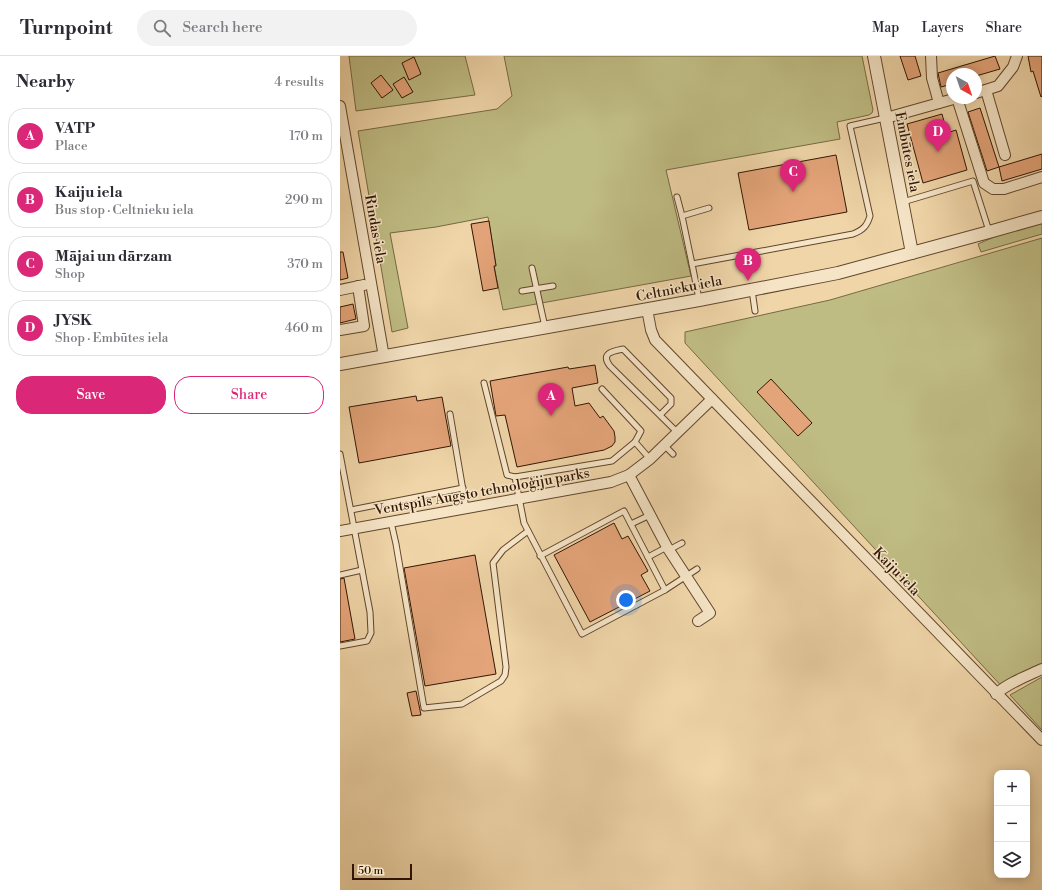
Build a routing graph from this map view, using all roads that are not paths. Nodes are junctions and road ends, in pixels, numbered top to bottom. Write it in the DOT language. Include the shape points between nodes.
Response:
graph roads {
  1 [pos="874,56"];
  2 [pos="931,56"];
  3 [pos="1017,56"];
  4 [pos="982,91"];
  5 [pos="982,94"];
  6 [pos="946,101"];
  7 [pos="939,103"];
  8 [pos="959,104"];
  9 [pos="340,106"];
  10 [pos="886,118"];
  11 [pos="342,129"];
  12 [pos="1005,155"];
  13 [pos="1042,177"];
  14 [pos="677,197"];
  15 [pos="902,202"];
  16 [pos="709,208"];
  17 [pos="682,216"];
  18 [pos="1042,217"];
  19 [pos="989,232"];
  20 [pos="912,253"];
  21 [pos="692,264"];
  22 [pos="532,268"];
  23 [pos="371,283"];
  24 [pos="358,286"];
  25 [pos="553,286"];
  26 [pos="536,289"];
  27 [pos="752,289"];
  28 [pos="340,290"];
  29 [pos="522,291"];
  30 [pos="699,300"];
  31 [pos="647,309"];
  32 [pos="755,311"];
  33 [pos="545,328"];
  34 [pos="340,330"];
  35 [pos="384,357"];
  36 [pos="340,364"];
  37 [pos="484,383"];
  38 [pos="602,389"];
  39 [pos="712,399"];
  40 [pos="450,414"];
  41 [pos="660,415"];
  42 [pos="678,432"];
  43 [pos="635,442"];
  44 [pos="664,445"];
  45 [pos="340,454"];
  46 [pos="673,454"];
  47 [pos="650,459"];
  48 [pos="629,475"];
  49 [pos="515,477"];
  50 [pos="463,488"];
  51 [pos="518,499"];
  52 [pos="466,508"];
  53 [pos="351,510"];
  54 [pos="650,515"];
  55 [pos="391,522"];
  56 [pos="631,524"];
  57 [pos="354,528"];
  58 [pos="340,531"];
  59 [pos="528,532"];
  60 [pos="682,543"];
  61 [pos="668,549"];
  62 [pos="540,556"];
  63 [pos="648,557"];
  64 [pos="697,569"];
  65 [pos="362,570"];
  66 [pos="340,575"];
  67 [pos="686,577"];
  68 [pos="665,590"];
  69 [pos="698,621"];
  70 [pos="340,646"];
  71 [pos="1042,669"];
  72 [pos="996,694"];
  73 [pos="1042,740"];
  1 -- 10 [label="street, Embūtes iela"];
  2 -- 7 [label="street" via="932,78"];
  3 -- 4 [label="street" via="1013,67 998,86"];
  5 -- 12 [label="street"];
  6 -- 7 [label="street"];
  7 -- 10 [label="street"];
  8 -- 13 [label="street" via="984,183 993,189 1004,190"];
  9 -- 11 [label="street, Rindas iela"];
  10 -- 15 [label="street, Embūtes iela"];
  10 -- 21 [label="lane" via="850,126 870,216 862,230 853,234"];
  11 -- 23 [label="street, Rindas iela"];
  14 -- 17 [label="lane"];
  15 -- 19 [label="lane" via="973,181"];
  15 -- 20 [label="street, Embūtes iela"];
  16 -- 17 [label="lane"];
  17 -- 21 [label="lane"];
  18 -- 19 [label="street, Celtnieku iela"];
  19 -- 20 [label="street, Celtnieku iela"];
  20 -- 27 [label="street, Celtnieku iela" via="838,273"];
  21 -- 30 [label="lane"];
  22 -- 26 [label="lane"];
  23 -- 24 [label="street"];
  23 -- 35 [label="street, Rindas iela"];
  24 -- 28 [label="street"];
  24 -- 34 [label="street" via="364,326"];
  25 -- 26 [label="lane"];
  26 -- 29 [label="lane"];
  26 -- 33 [label="lane"];
  27 -- 30 [label="street, Celtnieku iela"];
  27 -- 32 [label="lane"];
  30 -- 31 [label="street, Celtnieku iela"];
  31 -- 33 [label="street, Celtnieku iela"];
  31 -- 39 [label="street, Kaiju iela" via="655,340"];
  33 -- 35 [label="street, Celtnieku iela"];
  35 -- 36 [label="street, Celtnieku iela"];
  37 -- 49 [label="lane" via="507,475"];
  38 -- 43 [label="lane" via="641,431"];
  39 -- 42 [label="street, Ventspils Augsto tehnoloģiju parks"];
  39 -- 72 [label="street, Kaiju iela"];
  40 -- 50 [label="lane"];
  41 -- 41 [label="lane" via="671,404 671,398 623,349 611,351 606,362"];
  41 -- 42 [label="lane"];
  42 -- 44 [label="street, Ventspils Augsto tehnoloģiju parks"];
  43 -- 47 [label="lane"];
  43 -- 49 [label="lane" via="612,462"];
  44 -- 46 [label="lane"];
  44 -- 47 [label="street, Ventspils Augsto tehnoloģiju parks"];
  45 -- 53 [label="lane"];
  47 -- 48 [label="street, Ventspils Augsto tehnoloģiju parks"];
  48 -- 51 [label="street, Ventspils Augsto tehnoloģiju parks" via="611,482"];
  48 -- 54 [label="street"];
  49 -- 51 [label="lane"];
  50 -- 52 [label="lane"];
  50 -- 53 [label="lane"];
  51 -- 52 [label="street, Ventspils Augsto tehnoloģiju parks"];
  51 -- 59 [label="lane"];
  52 -- 55 [label="street, Ventspils Augsto tehnoloģiju parks"];
  53 -- 57 [label="lane"];
  54 -- 56 [label="lane"];
  54 -- 61 [label="street"];
  55 -- 57 [label="street, Ventspils Augsto tehnoloģiju parks"];
  55 -- 59 [label="lane" via="424,708 462,704 501,681 506,667 493,563 503,550"];
  56 -- 62 [label="lane" via="624,511"];
  56 -- 63 [label="lane"];
  57 -- 58 [label="street, Ventspils Augsto tehnoloģiju parks"];
  57 -- 65 [label="lane"];
  59 -- 62 [label="lane"];
  60 -- 61 [label="lane"];
  61 -- 63 [label="lane"];
  61 -- 67 [label="street"];
  62 -- 68 [label="lane" via="582,634"];
  63 -- 68 [label="lane"];
  64 -- 67 [label="lane"];
  65 -- 66 [label="lane"];
  65 -- 70 [label="lane" via="371,633 367,640"];
  67 -- 68 [label="lane"];
  67 -- 69 [label="street" via="710,614"];
  71 -- 72 [label="street" via="1008,685"];
  72 -- 73 [label="street, Kaiju iela"];
}
